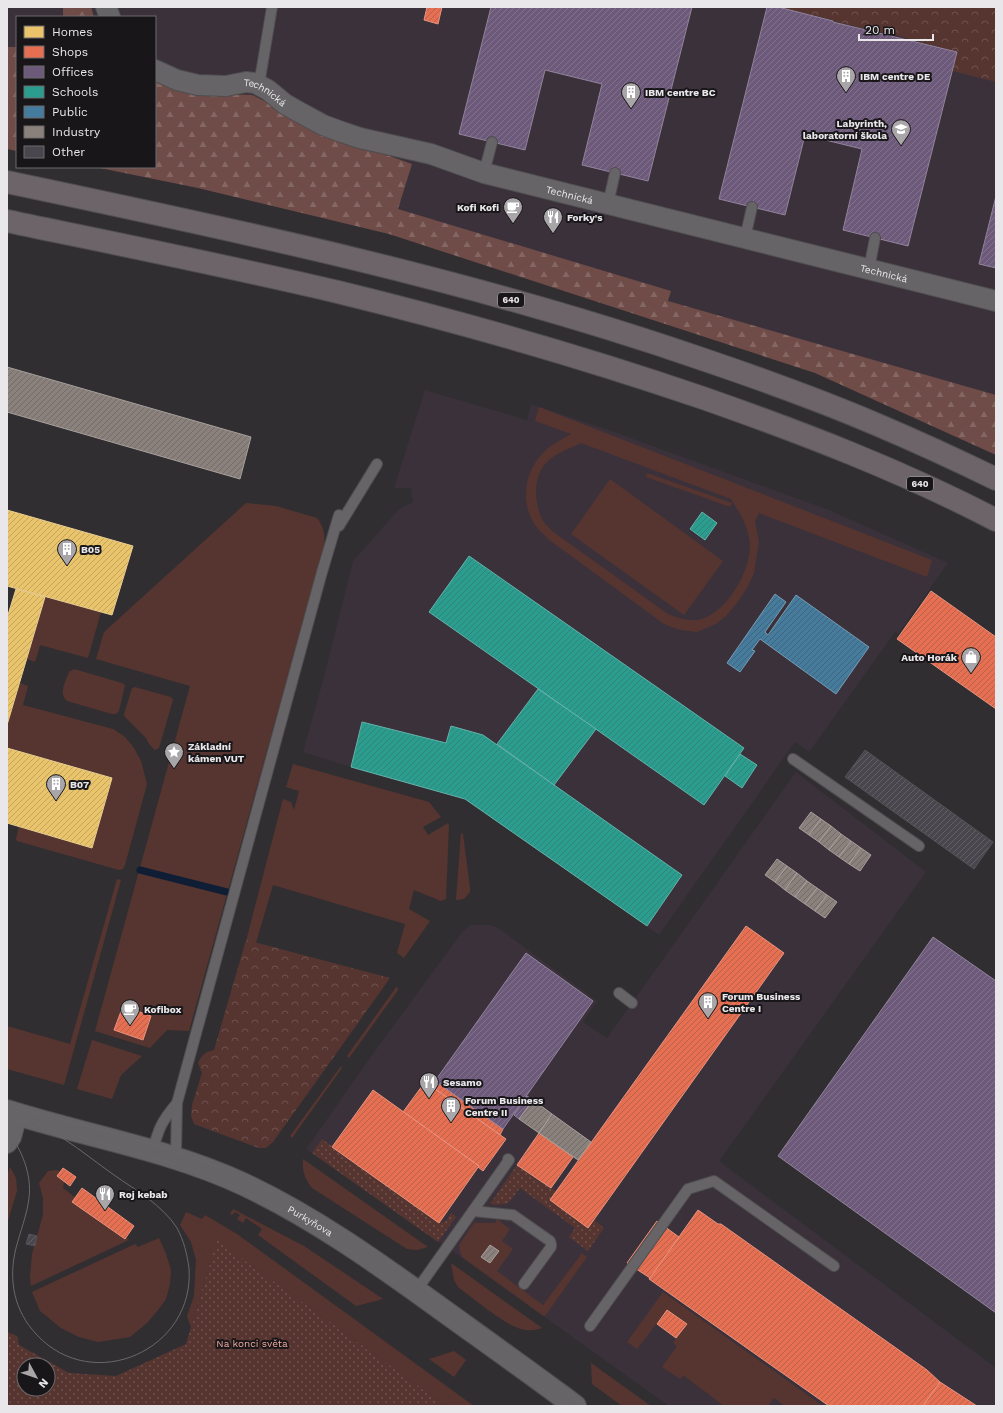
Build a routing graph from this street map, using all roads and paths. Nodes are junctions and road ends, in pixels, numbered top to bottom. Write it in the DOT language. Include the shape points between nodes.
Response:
graph roads {
  1 [pos="272,7"];
  2 [pos="156,70"];
  3 [pos="258,85"];
  4 [pos="492,142"];
  5 [pos="484,173"];
  6 [pos="616,173"];
  7 [pos="7,182"];
  8 [pos="608,204"];
  9 [pos="752,207"];
  10 [pos="7,221"];
  11 [pos="745,238"];
  12 [pos="875,238"];
  13 [pos="869,269"];
  14 [pos="996,301"];
  15 [pos="377,464"];
  16 [pos="996,479"];
  17 [pos="339,515"];
  18 [pos="994,520"];
  19 [pos="334,534"];
  20 [pos="793,759"];
  21 [pos="919,846"];
  22 [pos="619,993"];
  23 [pos="632,1003"];
  24 [pos="177,1103"];
  25 [pos="12,1113"];
  26 [pos="7,1143"];
  27 [pos="152,1152"];
  28 [pos="508,1159"];
  29 [pos="178,1160"];
  30 [pos="473,1211"];
  31 [pos="834,1266"];
  32 [pos="524,1284"];
  33 [pos="416,1291"];
  34 [pos="590,1326"];
  35 [pos="575,1406"];
  1 -- 3 [label="lane"];
  2 -- 3 [label="street, Technická" via="177,80 198,85 226,86 246,82"];
  3 -- 5 [label="street, Technická" via="284,104 324,125 342,132 443,157"];
  4 -- 5 [label="lane"];
  5 -- 8 [label="street, Technická"];
  6 -- 8 [label="lane"];
  7 -- 16 [label="highway, 640" via="213,225 419,275 545,309 701,358 787,390 876,424"];
  8 -- 11 [label="street, Technická"];
  9 -- 11 [label="lane"];
  10 -- 18 [label="highway, 640" via="339,293 588,360 790,429 896,473"];
  11 -- 13 [label="street, Technická"];
  12 -- 13 [label="lane"];
  13 -- 14 [label="street, Technická"];
  15 -- 19 [label="lane"];
  17 -- 19 [label="lane"];
  19 -- 24 [label="lane"];
  20 -- 21 [label="lane"];
  22 -- 23 [label="lane"];
  24 -- 27 [label="lane" via="163,1120"];
  24 -- 29 [label="lane"];
  25 -- 26 [label="street" via="11,1137"];
  25 -- 27 [label="street, Purkyňova"];
  27 -- 29 [label="street, Purkyňova"];
  28 -- 30 [label="lane"];
  29 -- 33 [label="street, Purkyňova" via="242,1184 317,1224"];
  30 -- 32 [label="lane" via="513,1215 550,1241 551,1247"];
  30 -- 33 [label="lane"];
  31 -- 34 [label="lane" via="714,1180 688,1189"];
  33 -- 35 [label="street, Purkyňova"];
}
